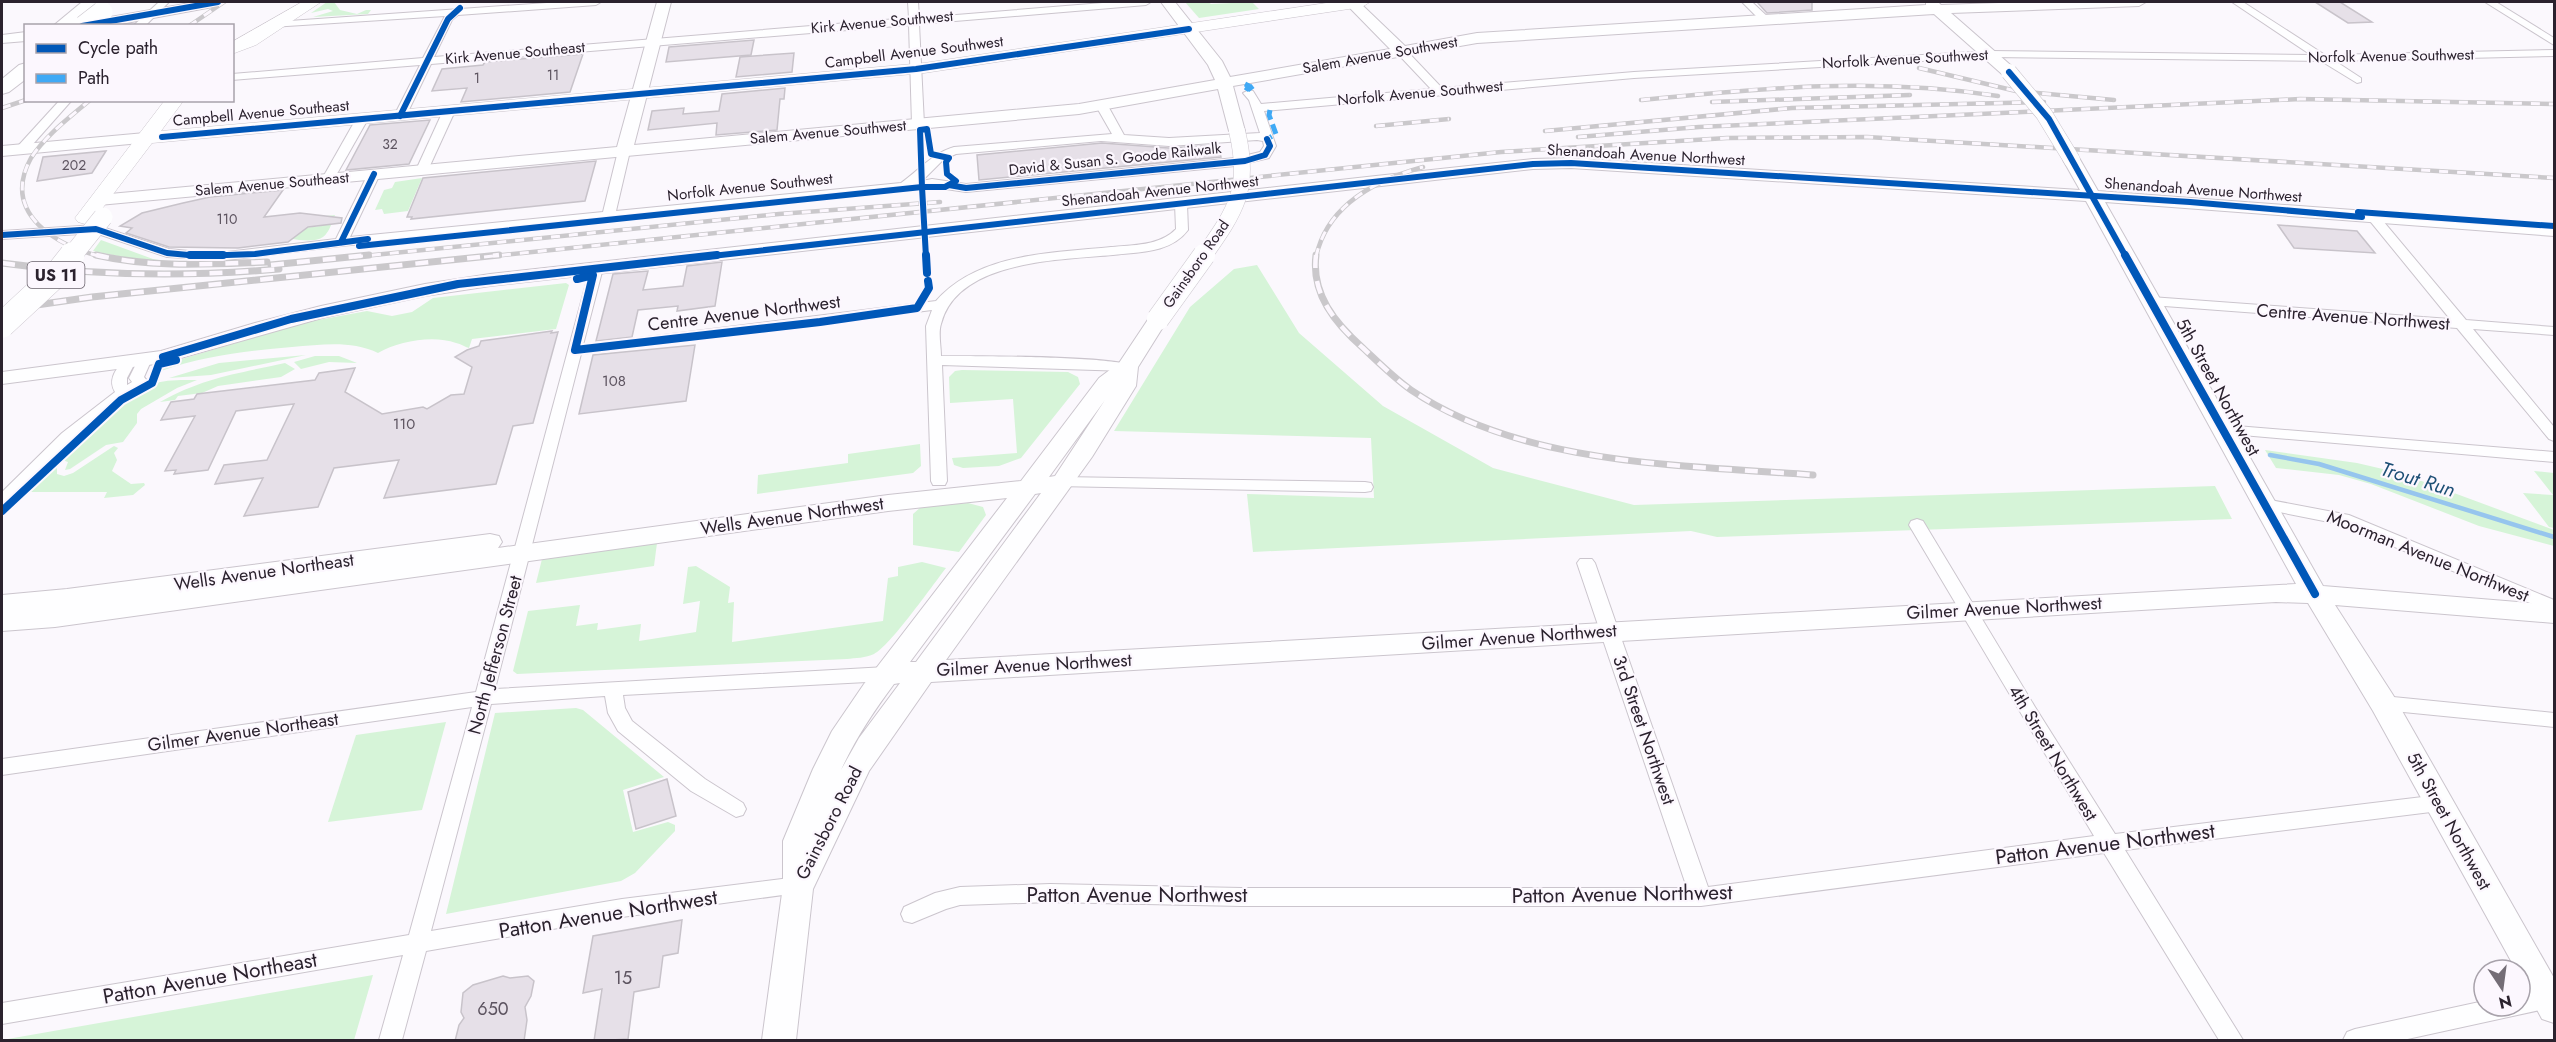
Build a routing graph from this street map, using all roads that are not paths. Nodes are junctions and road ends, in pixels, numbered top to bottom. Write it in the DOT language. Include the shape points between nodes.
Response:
graph roads {
  1 [pos="164,2"];
  2 [pos="218,2"];
  3 [pos="310,2"];
  4 [pos="596,2"];
  5 [pos="664,2"];
  6 [pos="913,2"];
  7 [pos="1146,2"];
  8 [pos="1168,2"];
  9 [pos="1355,2"];
  10 [pos="1747,2"];
  11 [pos="2139,2"];
  12 [pos="2237,2"];
  13 [pos="2490,2"];
  14 [pos="104,5"];
  15 [pos="1934,5"];
  16 [pos="454,13"];
  17 [pos="150,14"];
  18 [pos="914,20"];
  19 [pos="1766,20"];
  20 [pos="76,23"];
  21 [pos="140,24"];
  22 [pos="275,25"];
  23 [pos="1189,28"];
  24 [pos="24,36"];
  25 [pos="2,39"];
  26 [pos="654,41"];
  27 [pos="250,42"];
  28 [pos="2554,42"];
  29 [pos="234,48"];
  30 [pos="1401,51"];
  31 [pos="2554,53"];
  32 [pos="24,54"];
  33 [pos="1990,54"];
  34 [pos="234,56"];
  35 [pos="2321,58"];
  36 [pos="427,61"];
  37 [pos="916,69"];
  38 [pos="2,70"];
  39 [pos="24,71"];
  40 [pos="234,77"];
  41 [pos="2357,80"];
  42 [pos="1224,84"];
  43 [pos="2,88"];
  44 [pos="1438,91"];
  45 [pos="1249,93"];
  46 [pos="640,94"];
  47 [pos="65,102"];
  48 [pos="175,102"];
  49 [pos="190,102"];
  50 [pos="1102,106"];
  51 [pos="1257,108"];
  52 [pos="449,111"];
  53 [pos="400,116"];
  54 [pos="362,119"];
  55 [pos="918,124"];
  56 [pos="153,137"];
  57 [pos="1119,137"];
  58 [pos="1268,139"];
  59 [pos="22,149"];
  60 [pos="2,151"];
  61 [pos="624,151"];
  62 [pos="940,156"];
  63 [pos="422,170"];
  64 [pos="374,174"];
  65 [pos="328,179"];
  66 [pos="950,185"];
  67 [pos="896,187"];
  68 [pos="2093,196"];
  69 [pos="1181,204"];
  70 [pos="101,208"];
  71 [pos="608,216"];
  72 [pos="2374,218"];
  73 [pos="2554,230"];
  74 [pos="2,235"];
  75 [pos="341,242"];
  76 [pos="596,268"];
  77 [pos="2151,302"];
  78 [pos="939,305"];
  79 [pos="2,309"];
  80 [pos="2,325"];
  81 [pos="2463,325"];
  82 [pos="2554,331"];
  83 [pos="575,350"];
  84 [pos="935,360"];
  85 [pos="136,362"];
  86 [pos="1127,367"];
  87 [pos="2,378"];
  88 [pos="123,393"];
  89 [pos="2224,430"];
  90 [pos="2554,436"];
  91 [pos="2554,457"];
  92 [pos="939,481"];
  93 [pos="1062,482"];
  94 [pos="1030,483"];
  95 [pos="1365,487"];
  96 [pos="2,501"];
  97 [pos="2265,504"];
  98 [pos="1917,525"];
  99 [pos="523,545"];
  100 [pos="1586,563"];
  101 [pos="2315,594"];
  102 [pos="2,604"];
  103 [pos="2554,607"];
  104 [pos="1968,610"];
  105 [pos="2554,614"];
  106 [pos="2,622"];
  107 [pos="1610,631"];
  108 [pos="923,671"];
  109 [pos="886,674"];
  110 [pos="614,689"];
  111 [pos="484,698"];
  112 [pos="2383,703"];
  113 [pos="2554,720"];
  114 [pos="2,767"];
  115 [pos="2439,803"];
  116 [pos="736,809"];
  117 [pos="2108,843"];
  118 [pos="798,886"];
  119 [pos="1701,897"];
  120 [pos="912,914"];
  121 [pos="418,944"];
  122 [pos="2553,1001"];
  123 [pos="2532,1003"];
  124 [pos="2,1014"];
  125 [pos="2472,1015"];
  126 [pos="391,1041"];
  127 [pos="779,1041"];
  128 [pos="2232,1041"];
  129 [pos="2355,1041"];
  1 -- 17 [label="street"];
  2 -- 17 [label="street"];
  3 -- 22 [label="main road"];
  4 -- 16 [label="street"];
  5 -- 26 [label="street"];
  6 -- 18 [label="street"];
  7 -- 18 [label="street, Kirk Avenue Southwest"];
  8 -- 23 [label="street, Gainsboro Road"];
  9 -- 23 [label="main road, Campbell Avenue Southwest"];
  9 -- 30 [label="street"];
  10 -- 19 [label="street"];
  11 -- 15 [label="street, Salem Avenue Southwest"];
  12 -- 35 [label="street"];
  13 -- 28 [label="street"];
  14 -- 20 [label="highway, bridge"];
  15 -- 19 [label="street, Salem Avenue Southwest"];
  15 -- 33 [label="street, 5th Street Northwest"];
  16 -- 22 [label="street"];
  16 -- 36 [label="street"];
  17 -- 20 [label="street"];
  17 -- 21 [label="street"];
  18 -- 26 [label="street, Kirk Avenue Southwest"];
  18 -- 37 [label="street"];
  19 -- 30 [label="street, Salem Avenue Southwest" via="1477,38"];
  22 -- 27 [label="main road"];
  23 -- 37 [label="main road, Campbell Avenue Southwest"];
  23 -- 42 [label="street, Gainsboro Road" via="1216,64"];
  24 -- 25 [label="street"];
  26 -- 36 [label="street, Kirk Avenue Southeast"];
  26 -- 46 [label="street"];
  27 -- 29 [label="main road"];
  27 -- 34 [label="main road"];
  30 -- 42 [label="street, Salem Avenue Southwest"];
  30 -- 44 [label="street"];
  31 -- 35 [label="street, Norfolk Avenue Southwest"];
  32 -- 38 [label="highway"];
  33 -- 35 [label="street, Norfolk Avenue Southwest"];
  33 -- 44 [label="street, Norfolk Avenue Southwest"];
  33 -- 68 [label="street, 5th Street Northwest, bridge" via="2049,119"];
  35 -- 41 [label="street"];
  36 -- 40 [label="street, Kirk Avenue Southeast"];
  36 -- 53 [label="street"];
  37 -- 46 [label="main road, Campbell Avenue Southwest"];
  37 -- 55 [label="street"];
  39 -- 43 [label="highway"];
  42 -- 50 [label="street, Salem Avenue Southwest"];
  42 -- 86 [label="street, Gainsboro Road, bridge" via="1244,167 1240,196"];
  44 -- 51 [label="street, Norfolk Avenue Southwest"];
  45 -- 51 [label="street"];
  46 -- 52 [label="main road"];
  46 -- 61 [label="street"];
  47 -- 59 [label="street"];
  48 -- 56 [label="main road"];
  49 -- 56 [label="main road"];
  50 -- 55 [label="street, Salem Avenue Southwest"];
  50 -- 57 [label="street"];
  51 -- 58 [label="street"];
  52 -- 53 [label="main road, Campbell Avenue Southeast"];
  52 -- 63 [label="street"];
  53 -- 54 [label="main road, Campbell Avenue Southeast"];
  54 -- 56 [label="main road, Campbell Avenue Southeast"];
  54 -- 65 [label="street"];
  55 -- 61 [label="street, Salem Avenue Southwest"];
  56 -- 59 [label="street, Campbell Avenue Southeast"];
  56 -- 70 [label="main road, US 11"];
  57 -- 58 [label="street" via="1169,142 1258,136"];
  57 -- 62 [label="street" via="954,151"];
  58 -- 66 [label="street, David & Susan S. Goode Railwalk" via="1270,146 1265,155 1235,162 966,189"];
  59 -- 60 [label="street, Campbell Avenue Southeast"];
  61 -- 63 [label="street, Salem Avenue Southeast"];
  61 -- 71 [label="street"];
  62 -- 66 [label="street" via="938,176"];
  62 -- 67 [label="street, Norfolk Avenue Southwest" via="922,175"];
  63 -- 64 [label="street, Salem Avenue Southeast"];
  64 -- 65 [label="street, Salem Avenue Southeast"];
  64 -- 75 [label="street"];
  65 -- 70 [label="street, Salem Avenue Southeast"];
  66 -- 67 [label="street, Norfolk Avenue Southwest"];
  67 -- 71 [label="street, Norfolk Avenue Southwest"];
  68 -- 69 [label="street, Shenandoah Avenue Northwest" via="1570,163"];
  68 -- 72 [label="street, Shenandoah Avenue Northwest"];
  68 -- 77 [label="street, 5th Street Northwest"];
  69 -- 76 [label="street, Shenandoah Avenue Northwest"];
  69 -- 78 [label="street" via="1182,230 1171,240 1146,247 1000,267 960,284"];
  70 -- 79 [label="main road, US 11"];
  70 -- 80 [label="main road, US 11, bridge" via="57,274"];
  71 -- 75 [label="street, Norfolk Avenue Southwest"];
  72 -- 73 [label="street, Shenandoah Avenue Northwest"];
  72 -- 81 [label="street"];
  74 -- 75 [label="street, Norfolk Avenue Southwest" via="96,229 167,253 199,256 255,254"];
  76 -- 83 [label="street, North Jefferson Street"];
  76 -- 85 [label="street, Shenandoah Avenue Northwest" via="458,284 362,303"];
  77 -- 81 [label="street, Centre Avenue Northwest"];
  77 -- 89 [label="street, 5th Street Northwest"];
  78 -- 83 [label="street, Centre Avenue Northwest"];
  78 -- 84 [label="street" via="933,326"];
  81 -- 82 [label="street, Centre Avenue Northwest"];
  81 -- 90 [label="street"];
  83 -- 99 [label="street, North Jefferson Street"];
  84 -- 86 [label="street"];
  84 -- 92 [label="street"];
  85 -- 87 [label="street, Shenandoah Avenue Northwest"];
  85 -- 88 [label="street" via="119,380"];
  85 -- 88 [label="street" via="136,378 142,383"];
  86 -- 93 [label="street, Gainsboro Road" via="1125,386 1116,402"];
  86 -- 94 [label="street, Gainsboro Road" via="1107,382"];
  88 -- 96 [label="street"];
  89 -- 91 [label="street"];
  89 -- 97 [label="street, 5th Street Northwest"];
  92 -- 94 [label="street, Wells Avenue Northwest" via="991,476"];
  92 -- 99 [label="street, Wells Avenue Northwest"];
  93 -- 94 [label="street, Wells Avenue Northwest"];
  93 -- 95 [label="street, Wells Avenue Northwest"];
  93 -- 108 [label="street, Gainsboro Road"];
  94 -- 99 [label="street, Wells Avenue Northwest"];
  94 -- 109 [label="street, Gainsboro Road"];
  97 -- 101 [label="street, 5th Street Northwest"];
  97 -- 103 [label="street, Moorman Avenue Northwest" via="2351,522"];
  98 -- 104 [label="street, 4th Street Northwest"];
  99 -- 102 [label="street, Wells Avenue Northeast"];
  99 -- 106 [label="street, Wells Avenue Northeast" via="55,618"];
  99 -- 111 [label="street, North Jefferson Street"];
  100 -- 107 [label="street, 3rd Street Northwest"];
  101 -- 104 [label="street, Gilmer Avenue Northwest"];
  101 -- 105 [label="street, Gilmer Avenue Northwest"];
  101 -- 112 [label="street, 5th Street Northwest"];
  104 -- 107 [label="street, Gilmer Avenue Northwest"];
  104 -- 117 [label="street, 4th Street Northwest"];
  107 -- 108 [label="street, Gilmer Avenue Northwest"];
  107 -- 119 [label="street, 3rd Street Northwest"];
  108 -- 109 [label="street, Gilmer Avenue Northwest"];
  108 -- 118 [label="street, Gainsboro Road" via="850,776 824,839"];
  109 -- 110 [label="street, Gilmer Avenue Northwest"];
  109 -- 118 [label="street, Gainsboro Road" via="842,739 814,796 798,841"];
  110 -- 111 [label="street, Gilmer Avenue Northwest"];
  110 -- 116 [label="street" via="613,703 625,726 698,785"];
  111 -- 114 [label="street, Gilmer Avenue Northeast"];
  111 -- 121 [label="street, North Jefferson Street"];
  112 -- 113 [label="street"];
  112 -- 115 [label="street, 5th Street Northwest"];
  115 -- 117 [label="street, Patton Avenue Northwest"];
  115 -- 122 [label="street, 5th Street Northwest"];
  117 -- 119 [label="street, Patton Avenue Northwest"];
  117 -- 128 [label="street, 4th Street Northwest"];
  118 -- 121 [label="street, Patton Avenue Northwest" via="622,908"];
  118 -- 127 [label="street"];
  119 -- 120 [label="street, Patton Avenue Northwest" via="1050,893 960,896"];
  121 -- 124 [label="street, Patton Avenue Northeast"];
  121 -- 126 [label="street, North Jefferson Street"];
  122 -- 123 [label="street"];
  125 -- 129 [label="street"];
}
